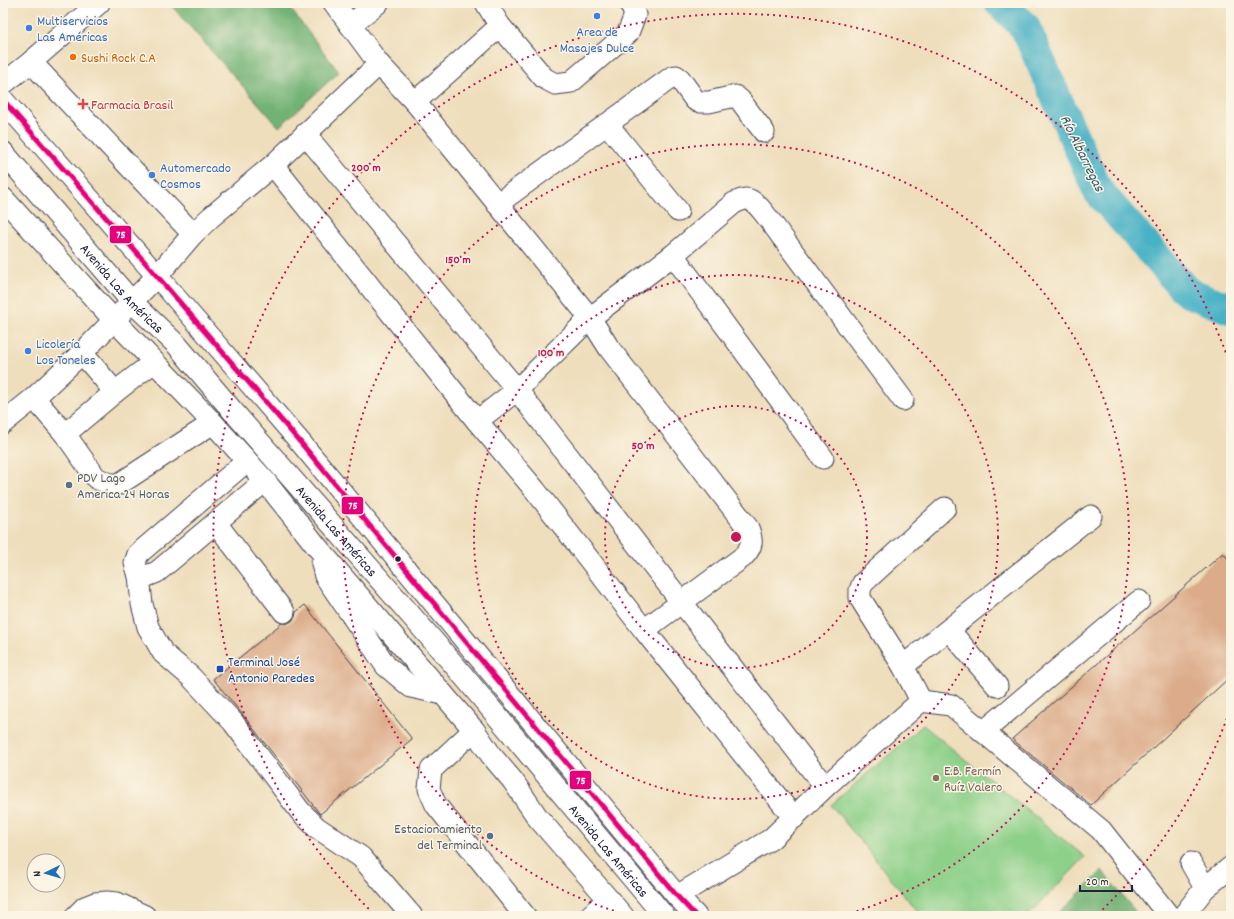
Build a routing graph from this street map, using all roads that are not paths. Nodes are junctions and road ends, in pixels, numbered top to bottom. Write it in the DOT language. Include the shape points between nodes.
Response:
graph roads {
  1 [pos="98,3"];
  2 [pos="334,3"];
  3 [pos="378,3"];
  4 [pos="486,3"];
  5 [pos="630,3"];
  6 [pos="350,24"];
  7 [pos="500,26"];
  8 [pos="31,62"];
  9 [pos="379,64"];
  10 [pos="3,84"];
  11 [pos="3,100"];
  12 [pos="415,102"];
  13 [pos="606,124"];
  14 [pos="764,132"];
  15 [pos="305,134"];
  16 [pos="3,152"];
  17 [pos="272,165"];
  18 [pos="3,198"];
  19 [pos="497,204"];
  20 [pos="678,212"];
  21 [pos="193,234"];
  22 [pos="674,255"];
  23 [pos="157,276"];
  24 [pos="132,302"];
  25 [pos="590,318"];
  26 [pos="114,320"];
  27 [pos="82,353"];
  28 [pos="154,362"];
  29 [pos="517,390"];
  30 [pos="115,392"];
  31 [pos="34,398"];
  32 [pos="903,400"];
  33 [pos="477,421"];
  34 [pos="213,422"];
  35 [pos="3,423"];
  36 [pos="64,434"];
  37 [pos="823,458"];
  38 [pos="247,461"];
  39 [pos="265,481"];
  40 [pos="944,508"];
  41 [pos="1091,516"];
  42 [pos="216,523"];
  43 [pos="139,576"];
  44 [pos="1139,601"];
  45 [pos="681,602"];
  46 [pos="284,612"];
  47 [pos="644,630"];
  48 [pos="949,630"];
  49 [pos="903,666"];
  50 [pos="997,686"];
  51 [pos="921,701"];
  52 [pos="474,730"];
  53 [pos="983,732"];
  54 [pos="825,787"];
  55 [pos="794,818"];
  56 [pos="1191,863"];
  57 [pos="1231,867"];
  58 [pos="1205,888"];
  59 [pos="677,896"];
  60 [pos="608,900"];
  61 [pos="76,916"];
  62 [pos="145,916"];
  63 [pos="412,916"];
  64 [pos="525,916"];
  65 [pos="590,916"];
  66 [pos="623,916"];
  67 [pos="664,916"];
  68 [pos="696,916"];
  69 [pos="1169,916"];
  70 [pos="1183,916"];
  1 -- 8 [label="street"];
  2 -- 6 [label="street"];
  3 -- 6 [label="street"];
  4 -- 7 [label="street"];
  5 -- 7 [label="street" via="635,15 628,33 571,82 555,84 544,78"];
  6 -- 9 [label="street"];
  7 -- 12 [label="street"];
  8 -- 10 [label="street"];
  8 -- 21 [label="street"];
  9 -- 12 [label="street"];
  9 -- 15 [label="street"];
  11 -- 23 [label="street, Avenida Las Américas"];
  12 -- 19 [label="street"];
  13 -- 14 [label="street" via="663,82 676,76 695,100 709,102 735,96"];
  13 -- 19 [label="street"];
  13 -- 20 [label="street"];
  15 -- 17 [label="street"];
  15 -- 29 [label="street"];
  16 -- 24 [label="street, Avenida Las Américas"];
  17 -- 21 [label="street"];
  17 -- 33 [label="street"];
  18 -- 26 [label="street"];
  19 -- 25 [label="street"];
  21 -- 23 [label="street"];
  22 -- 25 [label="street"];
  22 -- 32 [label="street" via="734,203 745,199 751,200 771,222"];
  22 -- 37 [label="street"];
  23 -- 24 [label="street"];
  23 -- 59 [label="street, Avenida Las Américas" via="301,443"];
  24 -- 26 [label="street"];
  24 -- 67 [label="street, Avenida Las Américas" via="177,345 456,667"];
  25 -- 29 [label="street"];
  25 -- 45 [label="street" via="609,348 751,535 752,544 742,557"];
  26 -- 27 [label="street"];
  26 -- 28 [label="street"];
  27 -- 30 [label="street"];
  27 -- 31 [label="street"];
  28 -- 30 [label="street"];
  28 -- 34 [label="street"];
  29 -- 33 [label="street"];
  29 -- 45 [label="street"];
  30 -- 36 [label="street"];
  31 -- 35 [label="street"];
  31 -- 36 [label="street"];
  33 -- 47 [label="street" via="535,490"];
  34 -- 36 [label="street" via="119,484 110,484 96,478"];
  34 -- 38 [label="street"];
  38 -- 39 [label="street"];
  38 -- 43 [label="street" via="138,554 135,563"];
  39 -- 42 [label="street"];
  39 -- 52 [label="street" via="318,548"];
  40 -- 49 [label="street" via="862,583 860,590 860,598"];
  41 -- 48 [label="street"];
  42 -- 43 [label="street" via="157,572"];
  42 -- 46 [label="street"];
  43 -- 63 [label="street" via="142,604 148,626 163,653 191,677 233,722 300,811 316,827 361,857"];
  44 -- 53 [label="street"];
  45 -- 47 [label="street"];
  45 -- 54 [label="street"];
  47 -- 55 [label="street"];
  48 -- 49 [label="street"];
  48 -- 50 [label="street"];
  49 -- 51 [label="street"];
  51 -- 53 [label="street" via="951,705"];
  51 -- 54 [label="street"];
  52 -- 60 [label="street" via="538,818"];
  52 -- 64 [label="street" via="432,770 428,789 436,805"];
  53 -- 69 [label="street" via="1101,830"];
  54 -- 55 [label="street"];
  55 -- 59 [label="street" via="771,839"];
  56 -- 58 [label="street"];
  57 -- 58 [label="street"];
  58 -- 70 [label="street"];
  59 -- 68 [label="street, Avenida Las Américas"];
  60 -- 65 [label="street"];
  60 -- 66 [label="street"];
  61 -- 62 [label="street" via="85,907 107,902 117,903"];
}
